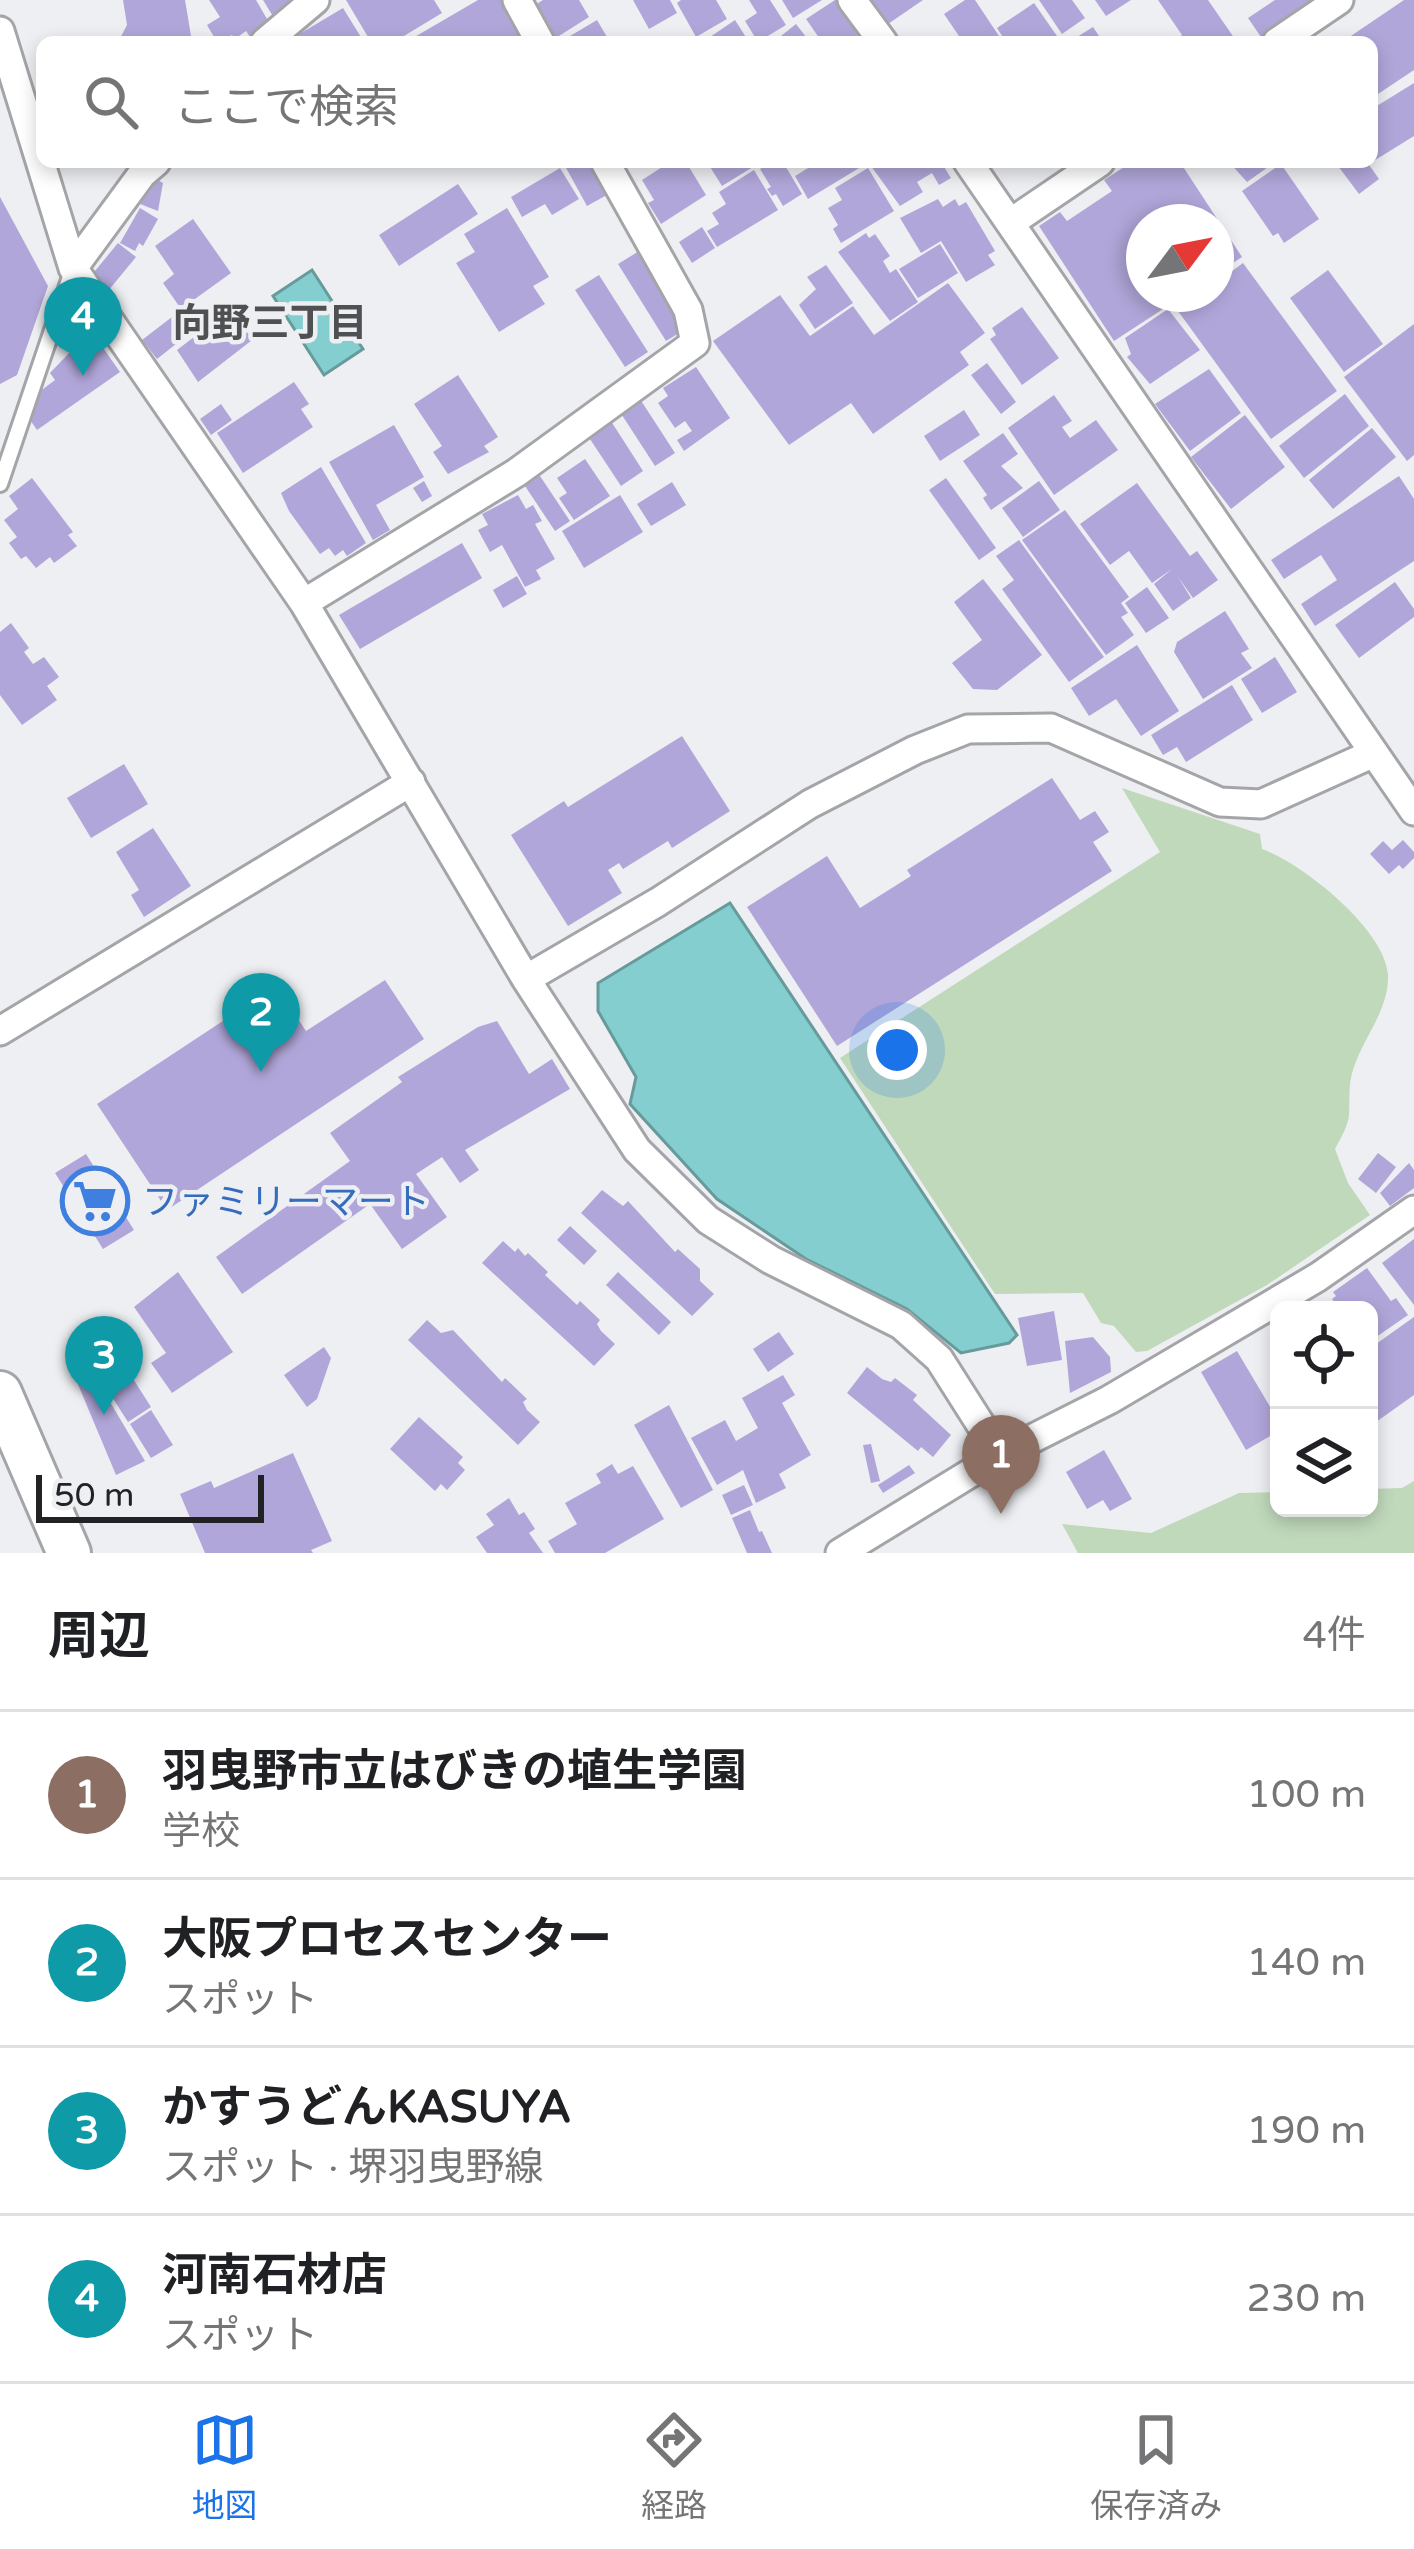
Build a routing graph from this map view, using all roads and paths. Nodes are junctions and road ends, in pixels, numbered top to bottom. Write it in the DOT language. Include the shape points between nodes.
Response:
graph roads {
  1 [pos="315,0"];
  2 [pos="517,0"];
  3 [pos="852,0"];
  4 [pos="1339,0"];
  5 [pos="0,31"];
  6 [pos="273,36"];
  7 [pos="536,36"];
  8 [pos="879,36"];
  9 [pos="1286,36"];
  10 [pos="36,148"];
  11 [pos="42,168"];
  12 [pos="149,168"];
  13 [pos="607,168"];
  14 [pos="972,168"];
  15 [pos="1091,168"];
  16 [pos="1010,223"];
  17 [pos="73,268"];
  18 [pos="0,484"];
  19 [pos="304,603"];
  20 [pos="1374,753"];
  21 [pos="411,782"];
  22 [pos="1414,811"];
  23 [pos="526,979"];
  24 [pos="0,1031"];
  25 [pos="1414,1210"];
  26 [pos="0,1393"];
  27 [pos="1000,1455"];
  28 [pos="68,1553"];
  29 [pos="840,1553"];
  1 -- 6 [label="street"];
  2 -- 7 [label="street"];
  3 -- 8 [label="street"];
  4 -- 9 [label="street"];
  5 -- 10 [label="street"];
  11 -- 17 [label="street"];
  12 -- 17 [label="street"];
  13 -- 19 [label="street" via="688,310 695,343 516,473"];
  14 -- 16 [label="street"];
  15 -- 16 [label="street"];
  16 -- 20 [label="street"];
  17 -- 18 [label="lane"];
  17 -- 19 [label="street"];
  19 -- 21 [label="street"];
  20 -- 22 [label="street"];
  20 -- 23 [label="street" via="1261,803 1220,802 1052,728 968,730 810,804"];
  21 -- 23 [label="street"];
  21 -- 24 [label="street"];
  23 -- 27 [label="street" via="637,1150 708,1220 901,1325 940,1359"];
  25 -- 27 [label="street" via="1318,1277"];
  26 -- 28 [label="main road"];
  27 -- 29 [label="street"];
}
